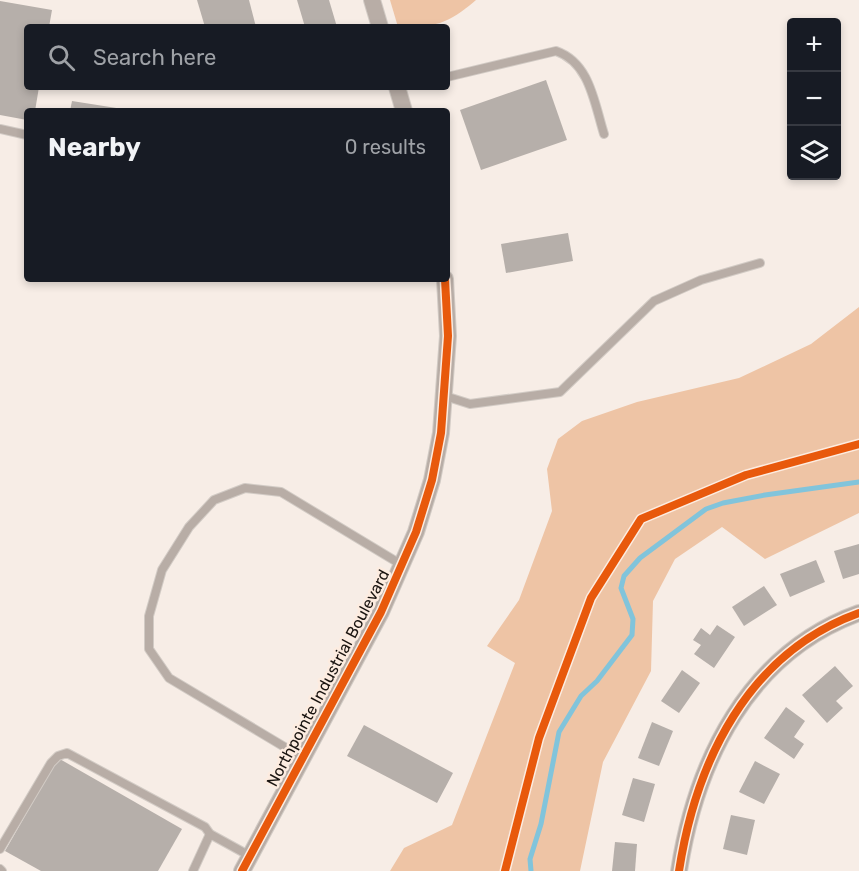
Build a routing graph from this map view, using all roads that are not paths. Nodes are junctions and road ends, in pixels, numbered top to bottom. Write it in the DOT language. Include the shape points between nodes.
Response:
graph roads {
  1 [pos="372,0"];
  2 [pos="379,24"];
  3 [pos="450,76"];
  4 [pos="400,90"];
  5 [pos="403,108"];
  6 [pos="0,129"];
  7 [pos="24,134"];
  8 [pos="604,134"];
  9 [pos="760,263"];
  10 [pos="445,282"];
  11 [pos="445,396"];
  12 [pos="402,565"];
  13 [pos="859,613"];
  14 [pos="303,758"];
  15 [pos="210,834"];
  16 [pos="0,849"];
  17 [pos="250,856"];
  18 [pos="193,871"];
  19 [pos="242,871"];
  20 [pos="679,871"];
  1 -- 2 [label="street"];
  3 -- 8 [label="lane" via="556,51 570,56 582,68"];
  4 -- 5 [label="street"];
  6 -- 7 [label="lane"];
  9 -- 11 [label="lane" via="701,280 654,301 561,392 470,404"];
  10 -- 11 [label="street, Northpointe Industrial Boulevard"];
  11 -- 12 [label="street, Northpointe Industrial Boulevard" via="432,480"];
  12 -- 14 [label="street, Northpointe Industrial Boulevard"];
  12 -- 14 [label="lane" via="281,492 245,488 214,500 189,527 162,570 149,616 149,649 169,678"];
  13 -- 20 [label="street" via="823,628 781,658 738,706 703,774 689,817"];
  14 -- 17 [label="street, Northpointe Industrial Boulevard"];
  15 -- 16 [label="lane" via="205,827 67,753 51,763"];
  15 -- 17 [label="lane"];
  15 -- 18 [label="lane"];
  17 -- 19 [label="street, Northpointe Industrial Boulevard"];
}
